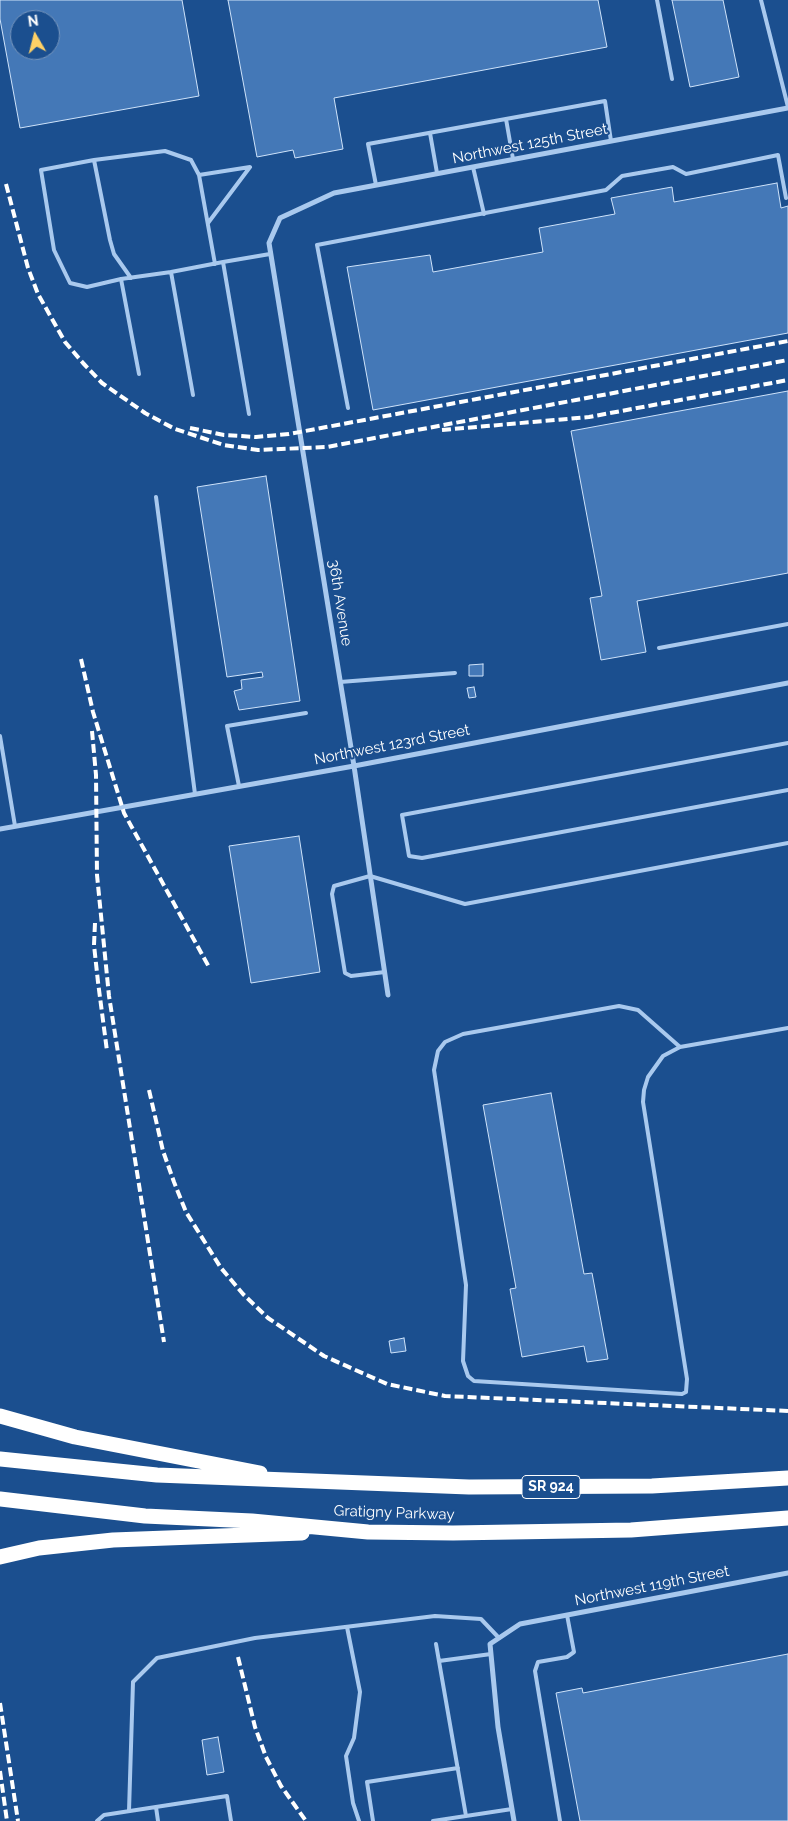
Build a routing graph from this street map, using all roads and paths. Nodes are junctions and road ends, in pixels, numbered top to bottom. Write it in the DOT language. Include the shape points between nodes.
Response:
graph roads {
  1 [pos="657,0"];
  2 [pos="761,0"];
  3 [pos="672,80"];
  4 [pos="788,107"];
  5 [pos="506,119"];
  6 [pos="430,133"];
  7 [pos="612,141"];
  8 [pos="513,159"];
  9 [pos="94,160"];
  10 [pos="473,167"];
  11 [pos="437,174"];
  12 [pos="199,175"];
  13 [pos="376,185"];
  14 [pos="786,198"];
  15 [pos="484,214"];
  16 [pos="280,218"];
  17 [pos="208,223"];
  18 [pos="270,254"];
  19 [pos="223,262"];
  20 [pos="215,264"];
  21 [pos="171,272"];
  22 [pos="131,278"];
  23 [pos="121,280"];
  24 [pos="139,374"];
  25 [pos="193,395"];
  26 [pos="348,408"];
  27 [pos="249,414"];
  28 [pos="156,497"];
  29 [pos="788,624"];
  30 [pos="658,648"];
  31 [pos="455,673"];
  32 [pos="340,682"];
  33 [pos="788,683"];
  34 [pos="306,713"];
  35 [pos="0,736"];
  36 [pos="788,743"];
  37 [pos="354,766"];
  38 [pos="239,786"];
  39 [pos="788,790"];
  40 [pos="195,794"];
  41 [pos="15,826"];
  42 [pos="0,828"];
  43 [pos="788,843"];
  44 [pos="370,876"];
  45 [pos="385,972"];
  46 [pos="388,995"];
  47 [pos="788,1028"];
  48 [pos="680,1048"];
  49 [pos="0,1416"];
  50 [pos="0,1459"];
  51 [pos="246,1475"];
  52 [pos="788,1478"];
  53 [pos="0,1499"];
  54 [pos="788,1518"];
  55 [pos="253,1528"];
  56 [pos="0,1557"];
  57 [pos="788,1573"];
  58 [pos="568,1615"];
  59 [pos="347,1627"];
  60 [pos="499,1638"];
  61 [pos="436,1644"];
  62 [pos="491,1654"];
  63 [pos="439,1661"];
  64 [pos="458,1768"];
  65 [pos="156,1807"];
  66 [pos="512,1809"];
  67 [pos="129,1811"];
  68 [pos="466,1816"];
  69 [pos="97,1821"];
  70 [pos="158,1821"];
  71 [pos="231,1821"];
  72 [pos="359,1821"];
  73 [pos="373,1821"];
  74 [pos="433,1821"];
  75 [pos="514,1821"];
  76 [pos="560,1821"];
  1 -- 3 [label="lane"];
  2 -- 4 [label="lane"];
  4 -- 7 [label="street, Northwest 125th Street"];
  5 -- 6 [label="lane"];
  5 -- 7 [label="lane" via="605,101"];
  5 -- 8 [label="lane"];
  6 -- 11 [label="lane"];
  6 -- 13 [label="lane" via="368,144"];
  7 -- 8 [label="street, Northwest 125th Street"];
  8 -- 10 [label="street, Northwest 125th Street"];
  9 -- 12 [label="lane" via="165,151 191,160"];
  9 -- 22 [label="lane" via="114,254"];
  9 -- 23 [label="lane" via="41,170 54,250 70,283 87,287"];
  10 -- 11 [label="street, Northwest 125th Street"];
  10 -- 15 [label="lane"];
  11 -- 13 [label="street, Northwest 125th Street"];
  12 -- 17 [label="lane"];
  12 -- 17 [label="lane" via="250,166"];
  13 -- 16 [label="street, Northwest 125th Street" via="334,193"];
  14 -- 15 [label="lane" via="778,155 686,174 673,167 622,176 606,190"];
  15 -- 26 [label="lane" via="317,245"];
  16 -- 18 [label="street, 36th Avenue" via="269,244"];
  17 -- 20 [label="lane"];
  18 -- 19 [label="lane"];
  18 -- 32 [label="street, 36th Avenue"];
  19 -- 20 [label="lane"];
  19 -- 27 [label="lane"];
  20 -- 21 [label="lane"];
  21 -- 22 [label="lane"];
  21 -- 25 [label="lane"];
  22 -- 23 [label="lane"];
  23 -- 24 [label="lane"];
  28 -- 40 [label="lane"];
  29 -- 30 [label="lane"];
  31 -- 32 [label="lane"];
  32 -- 37 [label="street, 36th Avenue"];
  33 -- 37 [label="street, Northwest 123rd Street"];
  34 -- 38 [label="lane" via="228,726"];
  35 -- 41 [label="lane"];
  36 -- 39 [label="lane" via="402,815 409,856 422,858"];
  37 -- 38 [label="street, Northwest 123rd Street"];
  37 -- 44 [label="street, 36th Avenue"];
  38 -- 40 [label="street, Northwest 123rd Street"];
  40 -- 41 [label="street, Northwest 123rd Street"];
  41 -- 42 [label="street, Northwest 123rd Street"];
  43 -- 44 [label="lane" via="465,904"];
  44 -- 45 [label="street, 36th Avenue"];
  44 -- 45 [label="lane" via="334,886 332,894 345,973 351,976"];
  45 -- 46 [label="street, 36th Avenue"];
  47 -- 48 [label="lane"];
  48 -- 48 [label="lane" via="663,1056 655,1066 648,1077 643,1102 688,1379 686,1392 474,1381 464,1369 463,1361 466,1285 434,1070 438,1051 445,1042 463,1034 619,1006 638,1010"];
  49 -- 51 [label="highway" via="75,1437"];
  50 -- 51 [label="highway" via="148,1474"];
  51 -- 52 [label="highway, Gratigny Parkway / SR 924" via="314,1483 469,1487 633,1486"];
  53 -- 55 [label="highway, Gratigny Parkway"];
  54 -- 55 [label="highway, Gratigny Parkway" via="631,1530 454,1534"];
  55 -- 56 [label="highway" via="39,1548"];
  57 -- 58 [label="street, Northwest 119th Street"];
  58 -- 60 [label="street, Northwest 119th Street" via="520,1624"];
  58 -- 76 [label="lane" via="574,1652 568,1657 538,1662 535,1671"];
  59 -- 60 [label="lane" via="435,1616 481,1619"];
  59 -- 67 [label="lane" via="255,1638 157,1658 132,1682"];
  59 -- 72 [label="lane" via="360,1692 354,1738 346,1756"];
  60 -- 62 [label="street" via="490,1644"];
  61 -- 63 [label="lane"];
  62 -- 63 [label="lane"];
  62 -- 66 [label="street" via="498,1727"];
  63 -- 64 [label="lane"];
  64 -- 68 [label="lane"];
  64 -- 73 [label="lane" via="367,1782"];
  65 -- 67 [label="lane"];
  65 -- 70 [label="lane"];
  65 -- 71 [label="lane" via="227,1796"];
  66 -- 68 [label="lane"];
  66 -- 75 [label="street"];
  67 -- 69 [label="lane" via="104,1815"];
  68 -- 74 [label="lane"];
}
